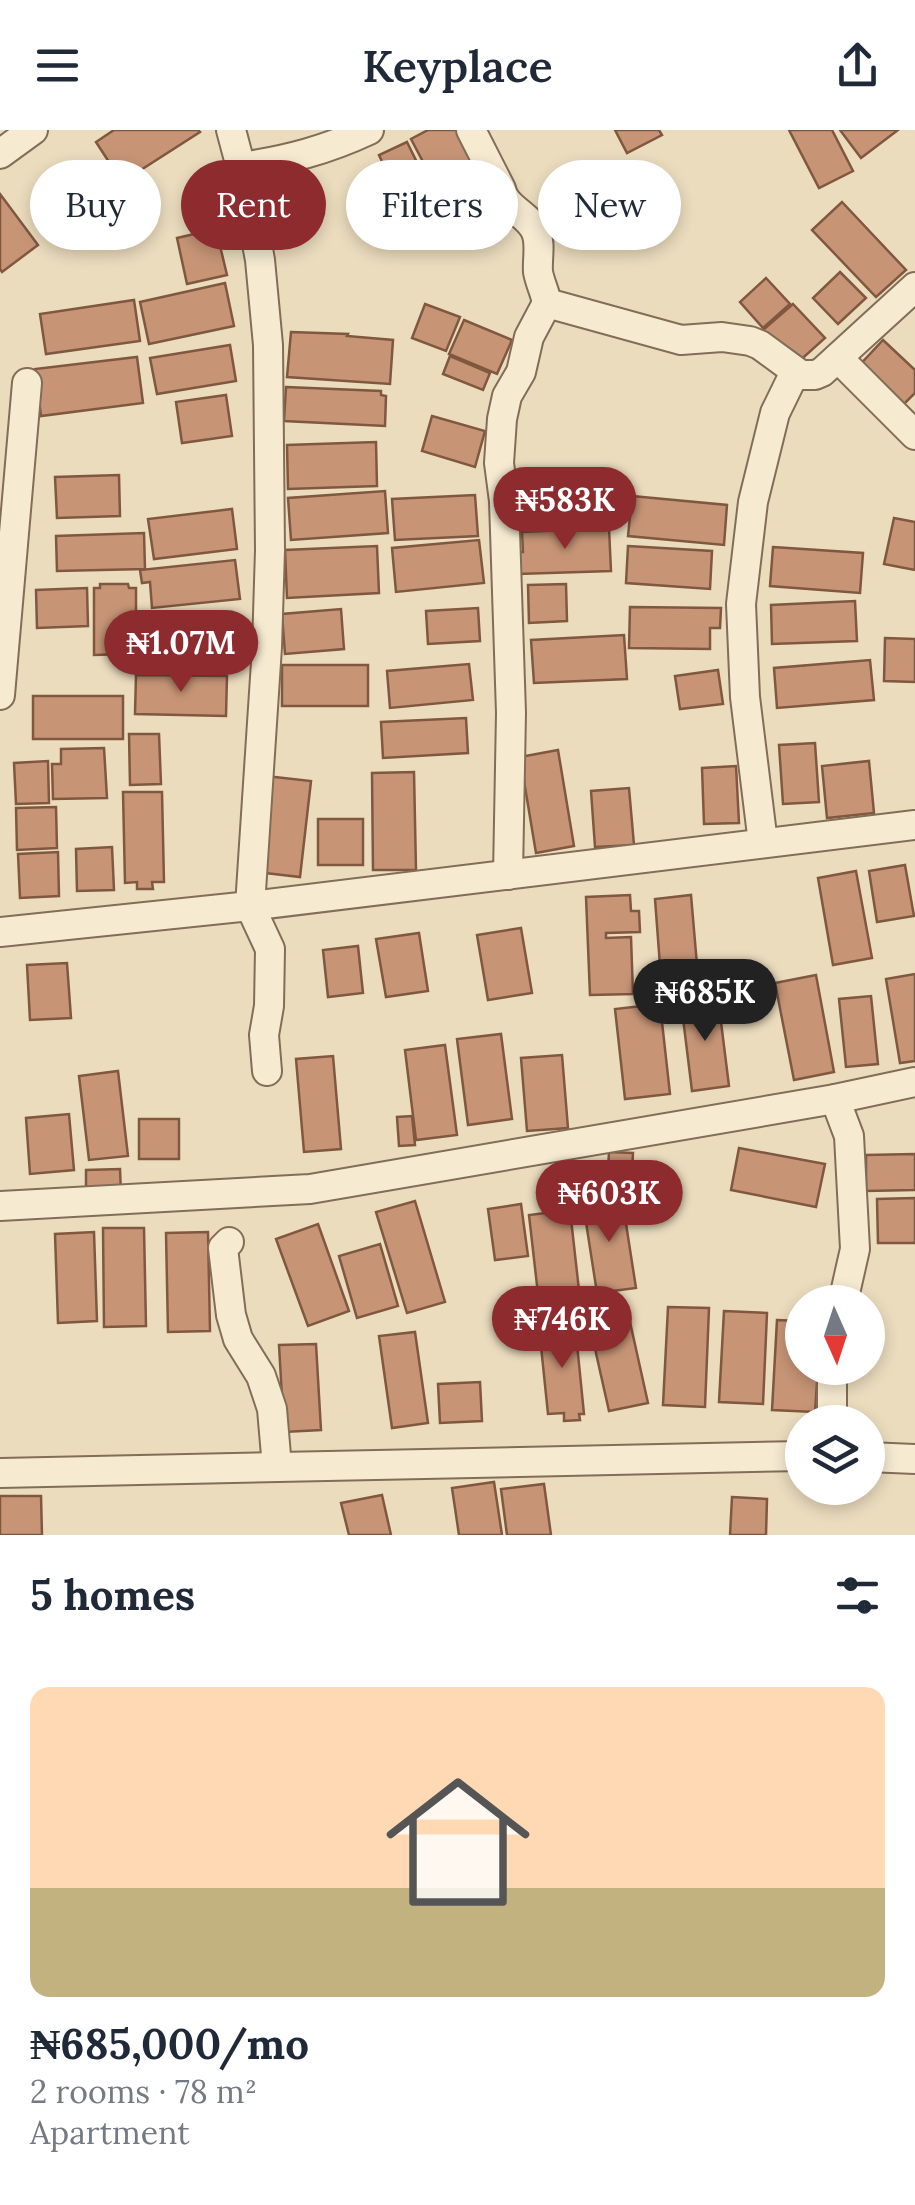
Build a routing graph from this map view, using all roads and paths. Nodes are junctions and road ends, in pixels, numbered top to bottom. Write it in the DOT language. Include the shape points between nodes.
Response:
graph roads {
  1 [pos="34,130"];
  2 [pos="231,130"];
  3 [pos="369,130"];
  4 [pos="471,130"];
  5 [pos="0,154"];
  6 [pos="238,160"];
  7 [pos="286,160"];
  8 [pos="258,250"];
  9 [pos="915,288"];
  10 [pos="547,303"];
  11 [pos="838,358"];
  12 [pos="795,372"];
  13 [pos="28,383"];
  14 [pos="915,435"];
  15 [pos="0,695"];
  16 [pos="915,825"];
  17 [pos="763,844"];
  18 [pos="508,874"];
  19 [pos="250,906"];
  20 [pos="0,932"];
  21 [pos="267,1071"];
  22 [pos="915,1082"];
  23 [pos="835,1099"];
  24 [pos="0,1206"];
  25 [pos="230,1242"];
  26 [pos="847,1285"];
  27 [pos="785,1456"];
  28 [pos="885,1457"];
  29 [pos="915,1458"];
  30 [pos="277,1467"];
  31 [pos="0,1473"];
  1 -- 5 [label="street"];
  2 -- 6 [label="street"];
  3 -- 7 [label="street"];
  4 -- 10 [label="street" via="502,197 535,228"];
  8 -- 19 [label="street" via="270,432 267,647"];
  9 -- 11 [label="street"];
  10 -- 12 [label="street" via="682,340 750,341"];
  10 -- 18 [label="street" via="507,396 499,462 511,714"];
  11 -- 12 [label="street" via="814,376"];
  11 -- 14 [label="street"];
  12 -- 17 [label="street" via="775,413 753,502 741,604"];
  13 -- 15 [label="street"];
  16 -- 17 [label="street"];
  17 -- 18 [label="street"];
  18 -- 19 [label="street"];
  19 -- 20 [label="street"];
  19 -- 21 [label="street" via="270,949"];
  22 -- 23 [label="street"];
  23 -- 24 [label="street" via="310,1188"];
  23 -- 26 [label="street" via="849,1136 855,1249"];
  25 -- 30 [label="street" via="223,1248 231,1316 272,1409"];
  27 -- 30 [label="street"];
  28 -- 29 [label="street"];
  30 -- 31 [label="street"];
}
